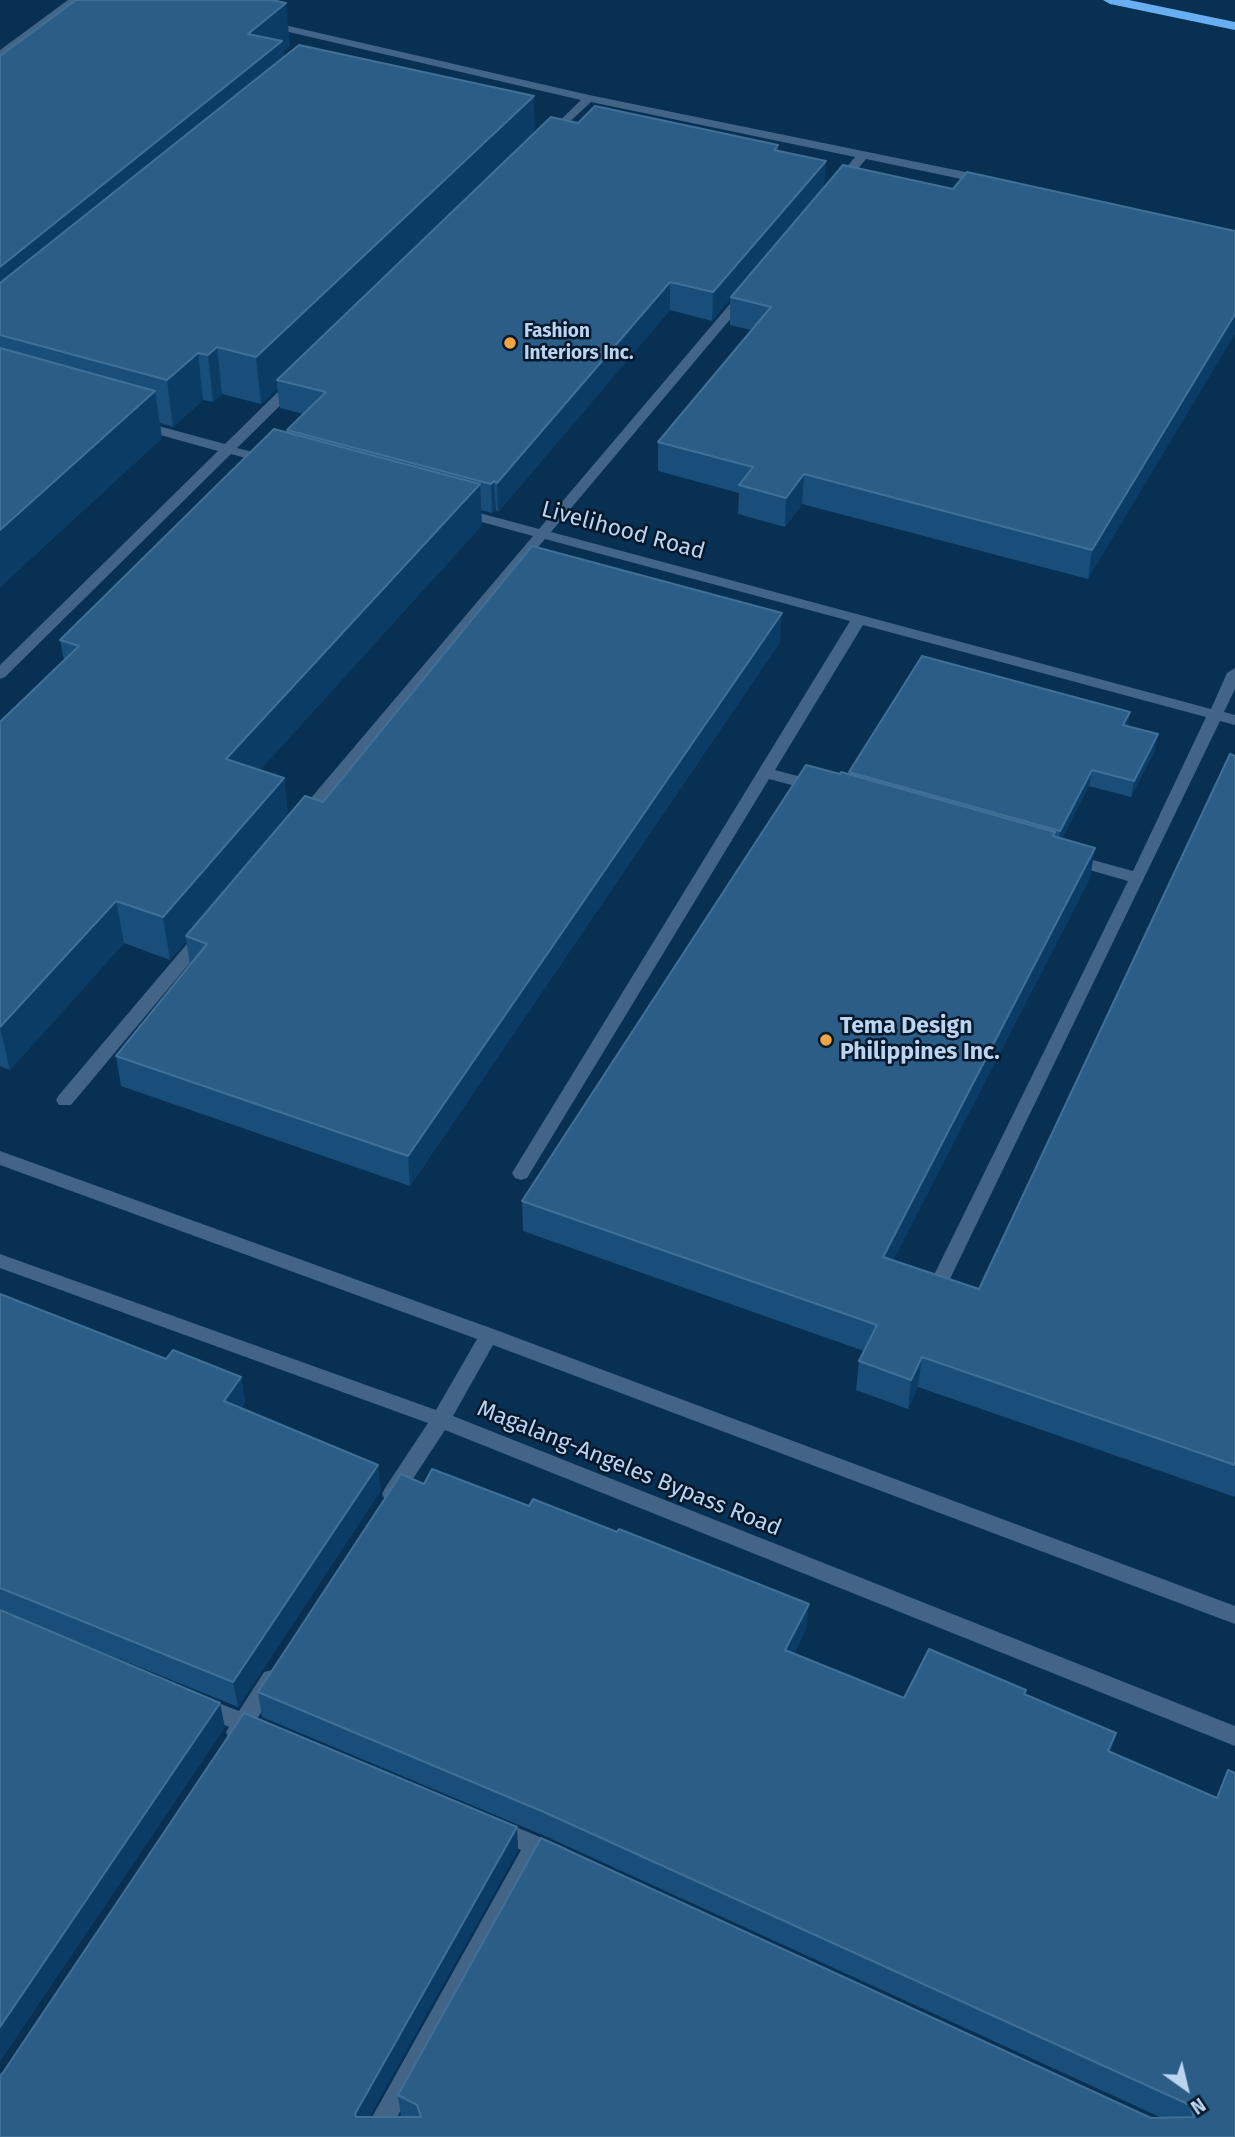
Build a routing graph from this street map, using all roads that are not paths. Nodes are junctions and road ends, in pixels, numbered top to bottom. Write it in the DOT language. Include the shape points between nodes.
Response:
graph roads {
  1 [pos="75,0"];
  2 [pos="1110,0"];
  3 [pos="258,22"];
  4 [pos="1235,26"];
  5 [pos="348,43"];
  6 [pos="337,52"];
  7 [pos="0,55"];
  8 [pos="589,98"];
  9 [pos="540,145"];
  10 [pos="863,155"];
  11 [pos="996,182"];
  12 [pos="827,197"];
  13 [pos="756,281"];
  14 [pos="305,373"];
  15 [pos="120,419"];
  16 [pos="226,449"];
  17 [pos="292,467"];
  18 [pos="449,509"];
  19 [pos="541,533"];
  20 [pos="860,617"];
  21 [pos="1235,673"];
  22 [pos="0,674"];
  23 [pos="1215,714"];
  24 [pos="1235,720"];
  25 [pos="764,772"];
  26 [pos="831,791"];
  27 [pos="290,833"];
  28 [pos="1058,855"];
  29 [pos="1138,878"];
  30 [pos="209,929"];
  31 [pos="65,1100"];
  32 [pos="0,1158"];
  33 [pos="521,1173"];
  34 [pos="0,1261"];
  35 [pos="939,1283"];
  36 [pos="489,1335"];
  37 [pos="441,1420"];
  38 [pos="380,1514"];
  39 [pos="1235,1615"];
  40 [pos="281,1665"];
  41 [pos="179,1696"];
  42 [pos="243,1723"];
  43 [pos="1235,1736"];
  44 [pos="281,1739"];
  45 [pos="228,1746"];
  46 [pos="472,1818"];
  47 [pos="536,1845"];
  48 [pos="574,1863"];
  49 [pos="385,2131"];
  1 -- 7 [label="street"];
  2 -- 4 [label="highway"];
  3 -- 5 [label="street"];
  5 -- 6 [label="street"];
  5 -- 8 [label="street"];
  8 -- 9 [label="street"];
  8 -- 10 [label="street"];
  10 -- 11 [label="street"];
  10 -- 12 [label="street"];
  13 -- 19 [label="street"];
  14 -- 16 [label="street"];
  15 -- 16 [label="street"];
  16 -- 17 [label="street"];
  16 -- 22 [label="street"];
  18 -- 19 [label="street, Livelihood Road"];
  19 -- 20 [label="street, Livelihood Road"];
  19 -- 27 [label="street"];
  20 -- 23 [label="street, Livelihood Road"];
  20 -- 25 [label="street"];
  21 -- 23 [label="street"];
  23 -- 24 [label="street, Livelihood Road"];
  23 -- 29 [label="street"];
  25 -- 26 [label="street"];
  25 -- 33 [label="street"];
  28 -- 29 [label="street"];
  29 -- 35 [label="street"];
  30 -- 31 [label="street"];
  32 -- 36 [label="street"];
  34 -- 37 [label="street, Magalang-Angeles Bypass Road"];
  36 -- 37 [label="street"];
  36 -- 39 [label="street"];
  37 -- 38 [label="street"];
  37 -- 43 [label="street, Magalang-Angeles Bypass Road"];
  40 -- 42 [label="street"];
  41 -- 42 [label="street"];
  42 -- 44 [label="street"];
  42 -- 45 [label="street"];
  46 -- 47 [label="street"];
  47 -- 48 [label="street"];
  47 -- 49 [label="street"];
}
